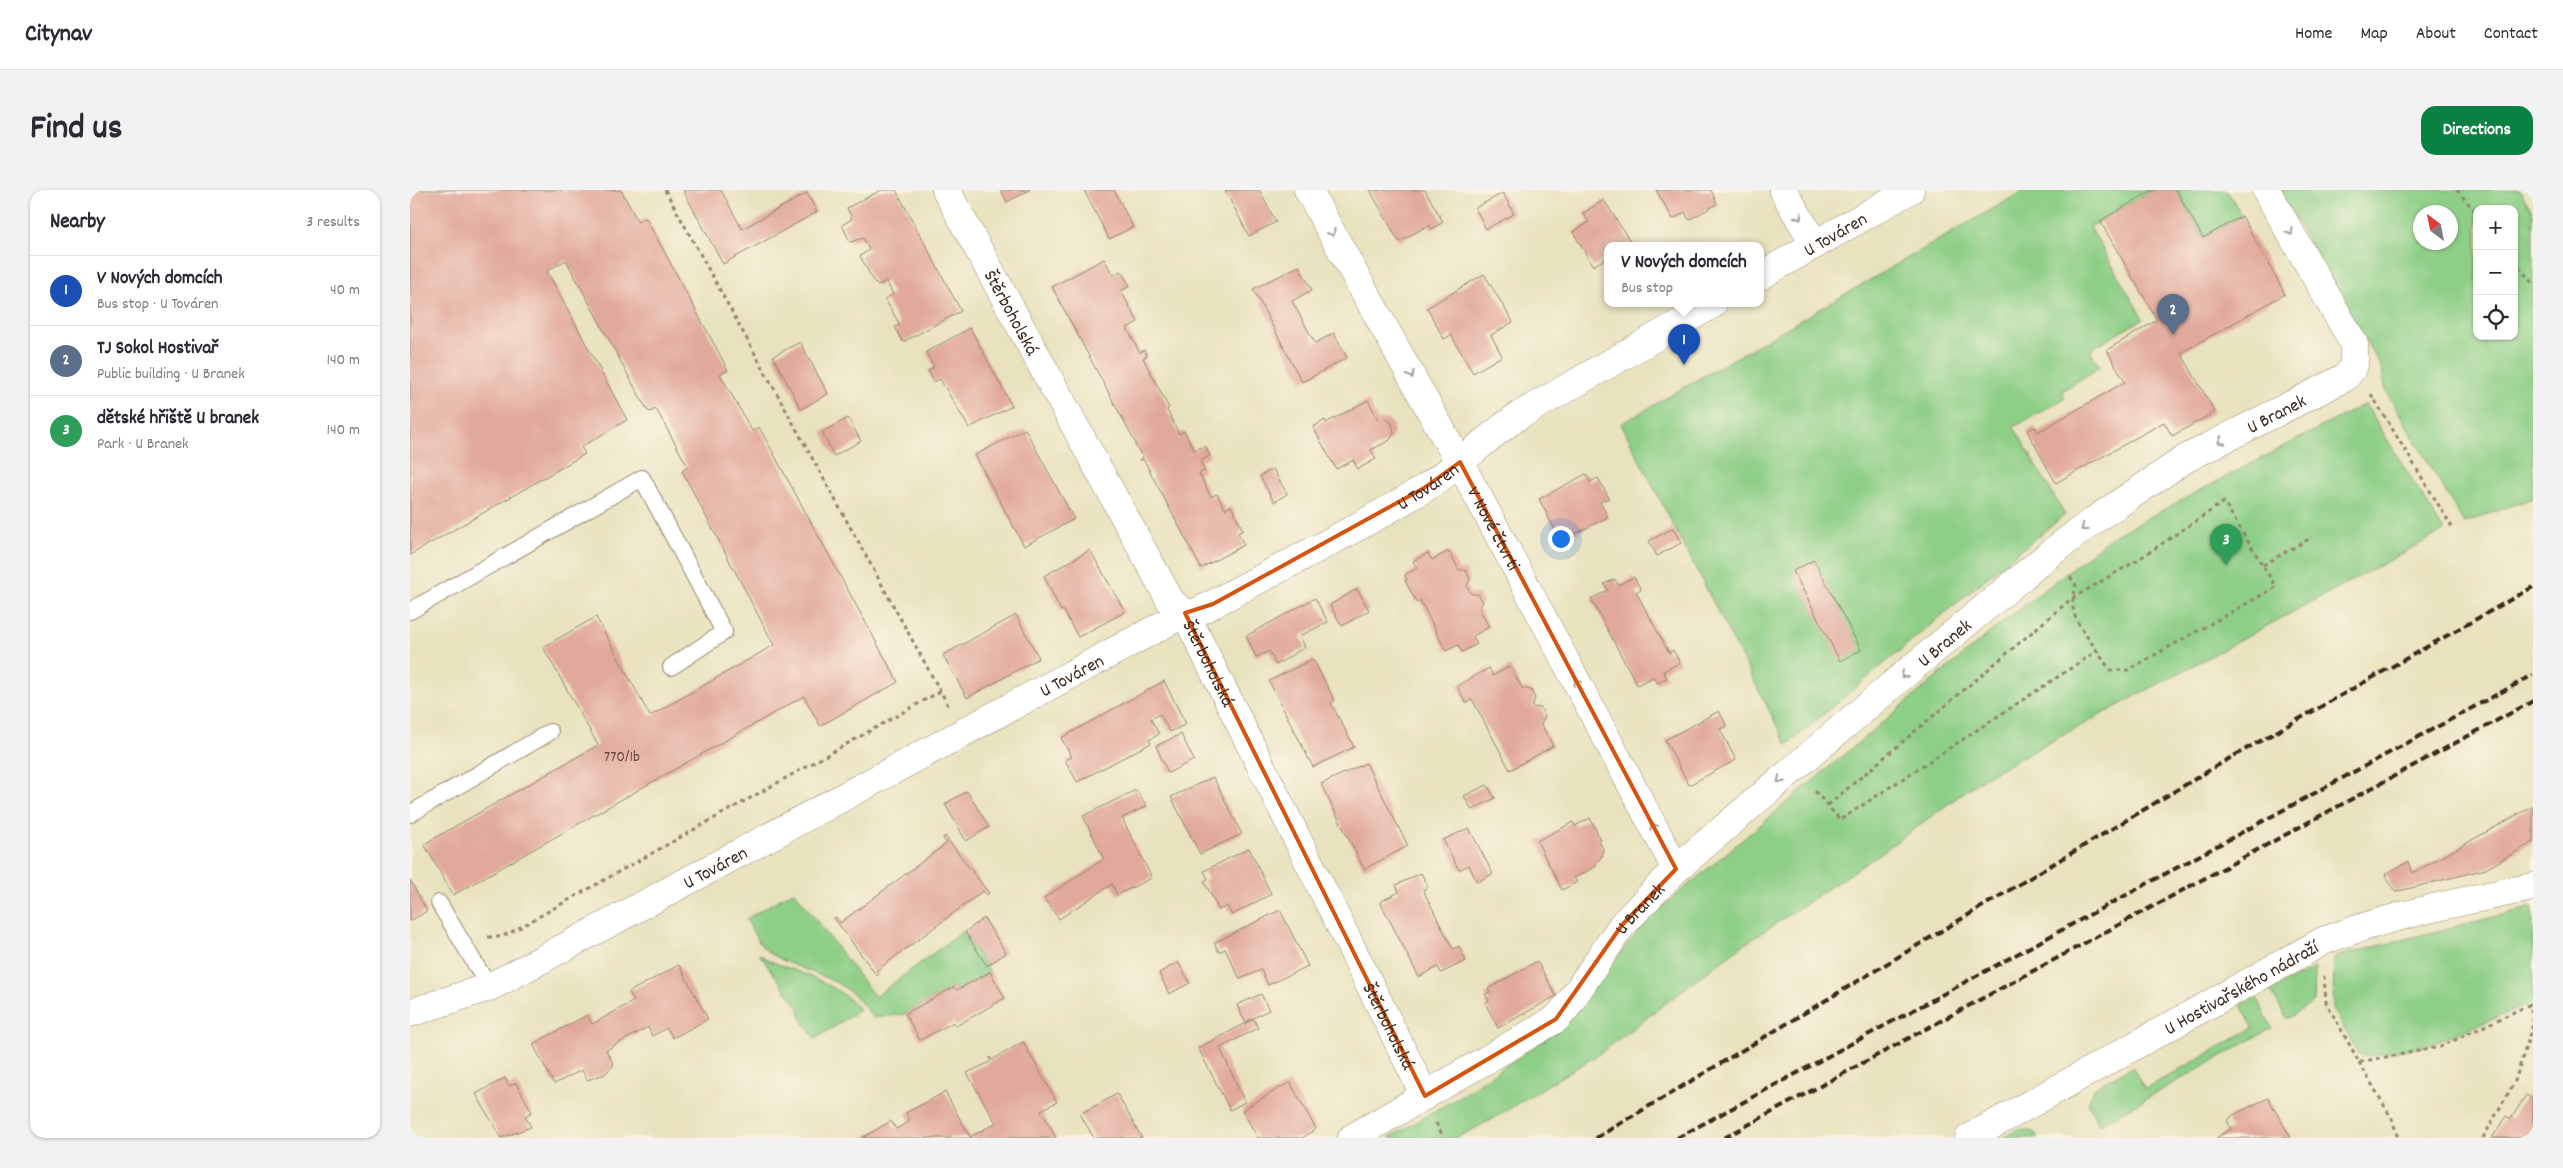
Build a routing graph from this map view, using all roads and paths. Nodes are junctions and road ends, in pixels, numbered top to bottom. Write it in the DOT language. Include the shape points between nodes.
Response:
graph roads {
  1 [pos="665,190"];
  2 [pos="946,190"];
  3 [pos="1308,190"];
  4 [pos="1783,190"];
  5 [pos="1910,190"];
  6 [pos="2266,190"];
  7 [pos="2457,190"];
  8 [pos="2473,209"];
  9 [pos="1815,245"];
  10 [pos="2518,266"];
  11 [pos="1764,274"];
  12 [pos="2533,284"];
  13 [pos="1708,307"];
  14 [pos="2354,366"];
  15 [pos="1460,462"];
  16 [pos="2452,528"];
  17 [pos="2312,537"];
  18 [pos="2052,552"];
  19 [pos="2263,565"];
  20 [pos="2071,599"];
  21 [pos="410,611"];
  22 [pos="1186,613"];
  23 [pos="2097,651"];
  24 [pos="671,667"];
  25 [pos="941,691"];
  26 [pos="550,732"];
  27 [pos="964,732"];
  28 [pos="1794,768"];
  29 [pos="1828,806"];
  30 [pos="410,814"];
  31 [pos="1676,869"];
  32 [pos="2533,887"];
  33 [pos="440,903"];
  34 [pos="482,934"];
  35 [pos="2324,974"];
  36 [pos="489,986"];
  37 [pos="2532,1003"];
  38 [pos="410,1013"];
  39 [pos="2360,1062"];
  40 [pos="1425,1096"];
  41 [pos="1352,1138"];
  42 [pos="1970,1138"];
  43 [pos="2398,1138"];
  44 [pos="2482,1138"];
  1 -- 25 [label="path"];
  2 -- 22 [label="street, Štěrboholská" via="1171,602"];
  3 -- 15 [label="street, V Nové čtvrti, one-way"];
  4 -- 9 [label="street, one-way"];
  5 -- 9 [label="street, U Továren"];
  6 -- 14 [label="street, one-way" via="2354,344"];
  7 -- 8 [label="path"];
  9 -- 11 [label="street, U Továren"];
  10 -- 12 [label="path"];
  13 -- 15 [label="street, U Továren" via="1520,415"];
  14 -- 16 [label="path"];
  14 -- 18 [label="street, U Branek, one-way" via="2334,385 2178,464"];
  15 -- 22 [label="street, U Továren" via="1390,507 1213,604 1195,613"];
  31 -- 15 [label="street, V Nové čtvrti, one-way"];
  17 -- 19 [label="path"];
  18 -- 20 [label="path" via="2076,584"];
  18 -- 28 [label="street, U Branek, one-way"];
  19 -- 20 [label="path" via="2224,502 2136,561"];
  19 -- 23 [label="path" via="2276,587 2128,670 2110,670"];
  20 -- 23 [label="path" via="2073,614"];
  20 -- 29 [label="path"];
  21 -- 24 [label="lane" via="642,478 724,632"];
  22 -- 27 [label="street, U Továren"];
  22 -- 40 [label="street, Štěrboholská"];
  23 -- 29 [label="path" via="1840,820"];
  25 -- 27 [label="path"];
  25 -- 34 [label="path" via="508,934 489,937"];
  26 -- 30 [label="lane"];
  27 -- 36 [label="street, U Továren"];
  28 -- 29 [label="path"];
  28 -- 31 [label="street, U Branek, one-way"];
  31 -- 40 [label="street, U Branek" via="1622,925 1556,1019"];
  32 -- 42 [label="street, U Hostivařského nádraží" via="2449,904 2323,941"];
  33 -- 36 [label="lane"];
  35 -- 39 [label="path" via="2326,1002"];
  36 -- 38 [label="street, U Továren"];
  37 -- 39 [label="path" via="2440,1047"];
  37 -- 44 [label="path" via="2533,1024 2515,1081"];
  39 -- 43 [label="path" via="2392,1119"];
  40 -- 41 [label="street, U Branek"];
}
